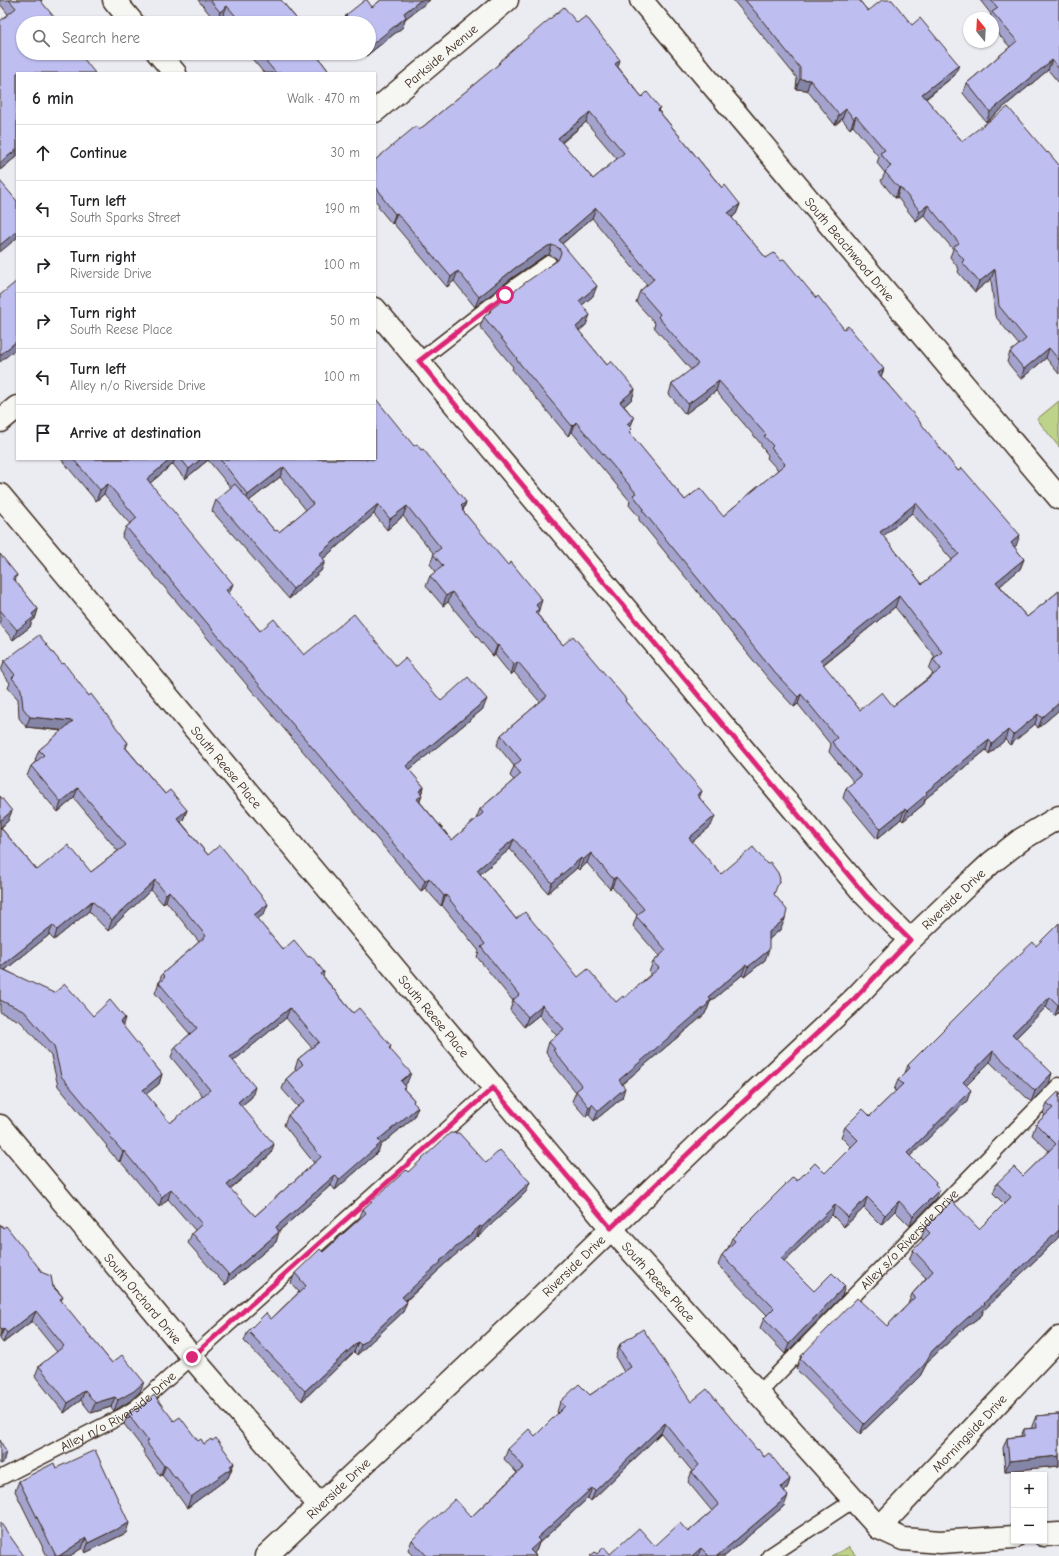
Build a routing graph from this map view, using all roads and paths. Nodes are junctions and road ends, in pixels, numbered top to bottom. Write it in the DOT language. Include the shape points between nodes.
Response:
graph roads {
  1 [pos="114,0"];
  2 [pos="507,0"];
  3 [pos="641,0"];
  4 [pos="127,16"];
  5 [pos="164,60"];
  6 [pos="174,72"];
  7 [pos="376,109"];
  8 [pos="549,263"];
  9 [pos="376,310"];
  10 [pos="419,361"];
  11 [pos="16,408"];
  12 [pos="0,421"];
  13 [pos="0,495"];
  14 [pos="1059,498"];
  15 [pos="1059,817"];
  16 [pos="910,940"];
  17 [pos="1059,1085"];
  18 [pos="493,1088"];
  19 [pos="0,1126"];
  20 [pos="611,1228"];
  21 [pos="1059,1338"];
  22 [pos="192,1357"];
  23 [pos="759,1393"];
  24 [pos="0,1478"];
  25 [pos="854,1500"];
  26 [pos="319,1505"];
  27 [pos="880,1528"];
  28 [pos="1059,1534"];
  29 [pos="1047,1535"];
  30 [pos="1011,1537"];
  31 [pos="266,1556"];
  32 [pos="769,1556"];
  1 -- 4 [label="street"];
  2 -- 7 [label="street, Parkside Avenue"];
  3 -- 14 [label="street, South Beachwood Drive"];
  5 -- 6 [label="street"];
  8 -- 10 [label="lane"];
  9 -- 10 [label="street"];
  10 -- 16 [label="street" via="866,896"];
  11 -- 12 [label="street"];
  13 -- 18 [label="street, South Reese Place"];
  15 -- 16 [label="street, Riverside Drive" via="1022,839 991,863"];
  16 -- 20 [label="street, Riverside Drive" via="854,999"];
  17 -- 23 [label="lane, Alley s/o Riverside Drive"];
  18 -- 20 [label="street, South Reese Place"];
  18 -- 22 [label="lane, Alley n/o Riverside Drive"];
  19 -- 22 [label="street, South Orchard Drive"];
  20 -- 23 [label="street, South Reese Place"];
  20 -- 26 [label="street, Riverside Drive"];
  21 -- 27 [label="street, Morningside Drive"];
  22 -- 24 [label="lane, Alley n/o Riverside Drive" via="124,1415"];
  22 -- 26 [label="street, South Orchard Drive"];
  23 -- 25 [label="street, South Reese Place"];
  25 -- 27 [label="street, South Reese Place"];
  25 -- 32 [label="lane"];
  26 -- 31 [label="street, Riverside Drive"];
  27 -- 30 [label="street" via="903,1539 940,1542"];
  28 -- 29 [label="street"];
}
